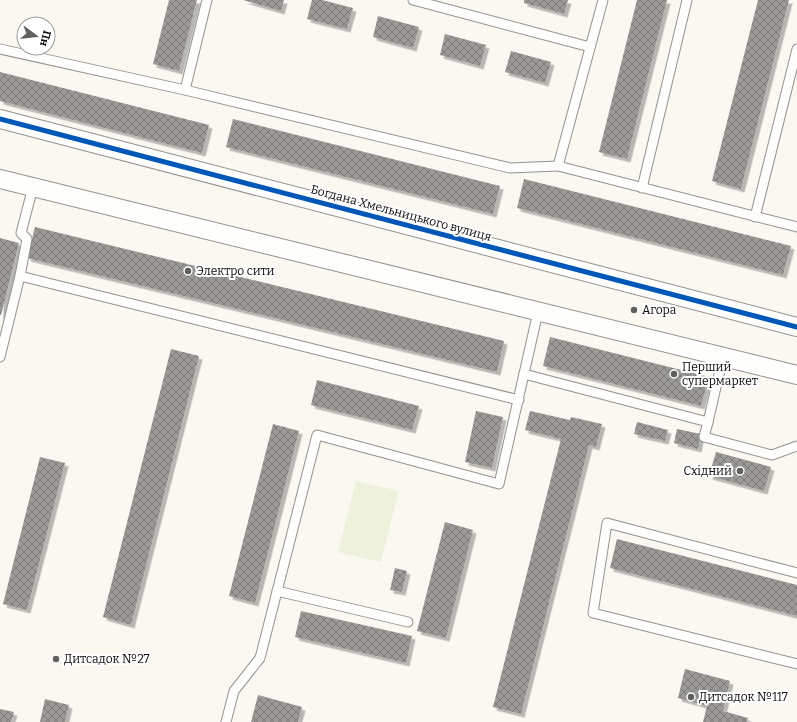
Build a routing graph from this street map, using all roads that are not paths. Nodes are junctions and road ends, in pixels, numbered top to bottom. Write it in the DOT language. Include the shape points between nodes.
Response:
graph roads {
  1 [pos="207,0"];
  2 [pos="413,0"];
  3 [pos="603,0"];
  4 [pos="687,0"];
  5 [pos="590,47"];
  6 [pos="0,49"];
  7 [pos="797,49"];
  8 [pos="185,90"];
  9 [pos="0,119"];
  10 [pos="558,166"];
  11 [pos="0,180"];
  12 [pos="33,187"];
  13 [pos="642,188"];
  14 [pos="755,217"];
  15 [pos="797,227"];
  16 [pos="20,276"];
  17 [pos="538,312"];
  18 [pos="797,326"];
  19 [pos="0,357"];
  20 [pos="723,357"];
  21 [pos="524,374"];
  22 [pos="797,376"];
  23 [pos="518,400"];
  24 [pos="708,422"];
  25 [pos="797,446"];
  26 [pos="797,573"];
  27 [pos="277,591"];
  28 [pos="408,622"];
  29 [pos="797,664"];
  30 [pos="226,722"];
  1 -- 8 [label="lane"];
  2 -- 5 [label="lane"];
  3 -- 5 [label="lane"];
  4 -- 13 [label="lane"];
  5 -- 10 [label="lane"];
  6 -- 8 [label="lane"];
  7 -- 14 [label="lane"];
  8 -- 10 [label="lane" via="510,168"];
  9 -- 18 [label="street, Богдана Хмельницького вулиця"];
  10 -- 13 [label="lane"];
  11 -- 12 [label="street"];
  12 -- 16 [label="lane" via="21,234 26,239"];
  12 -- 17 [label="street"];
  13 -- 14 [label="lane"];
  14 -- 15 [label="lane"];
  16 -- 19 [label="lane"];
  16 -- 23 [label="lane"];
  17 -- 20 [label="street"];
  17 -- 21 [label="lane"];
  20 -- 22 [label="street"];
  20 -- 24 [label="lane"];
  21 -- 23 [label="lane"];
  21 -- 24 [label="lane"];
  23 -- 27 [label="lane" via="499,484 317,435"];
  24 -- 25 [label="lane" via="704,437 772,455"];
  26 -- 29 [label="lane" via="608,523 593,612"];
  27 -- 28 [label="lane"];
  27 -- 30 [label="lane" via="260,658 234,691"];
}
